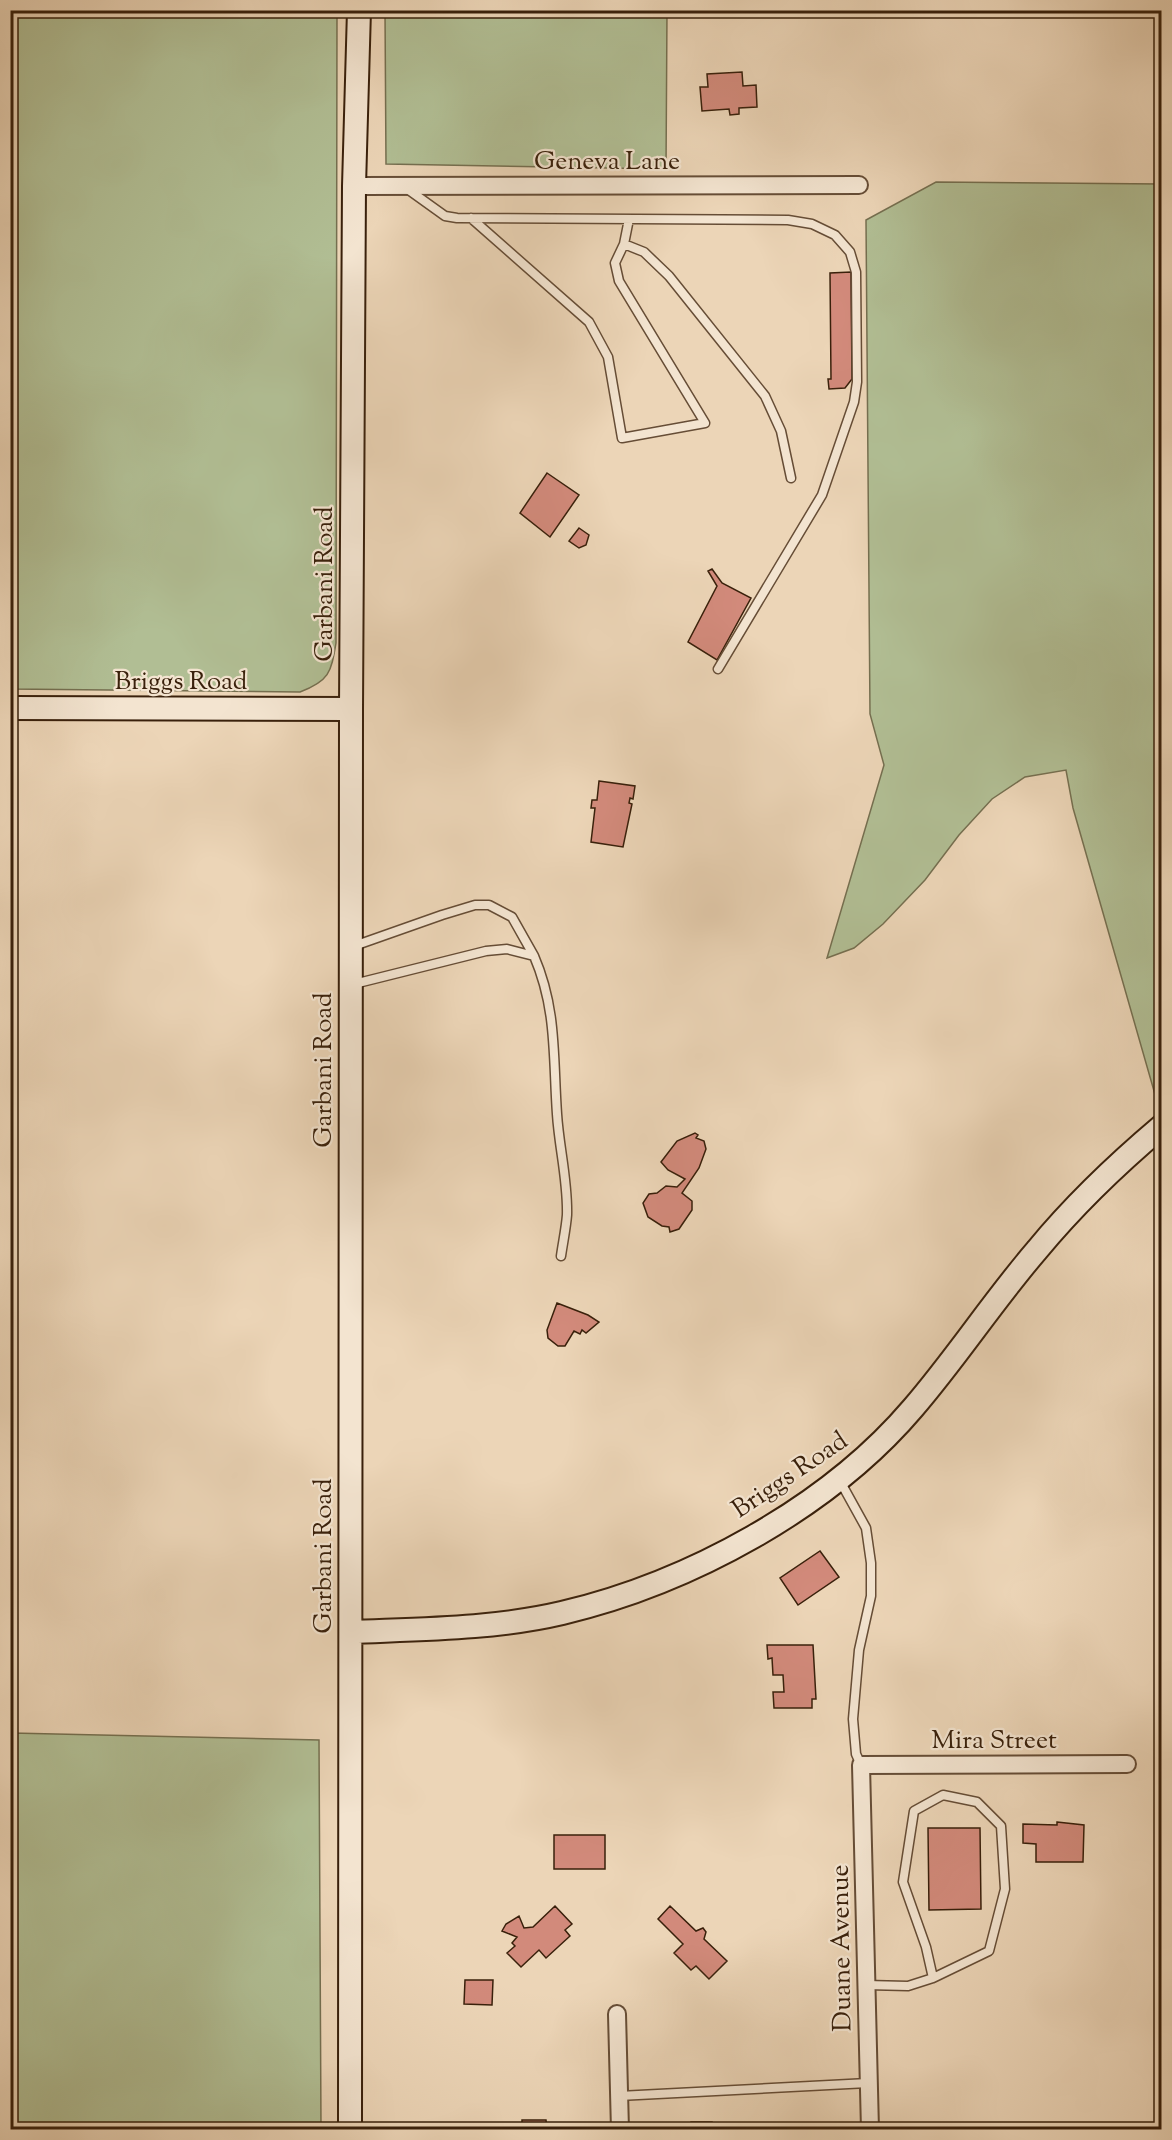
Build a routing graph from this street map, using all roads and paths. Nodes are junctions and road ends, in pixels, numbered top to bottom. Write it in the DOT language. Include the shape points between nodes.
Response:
graph roads {
  1 [pos="359,10"];
  2 [pos="859,184"];
  3 [pos="354,186"];
  4 [pos="403,186"];
  5 [pos="471,218"];
  6 [pos="629,219"];
  7 [pos="624,244"];
  8 [pos="791,478"];
  9 [pos="718,669"];
  10 [pos="10,708"];
  11 [pos="351,709"];
  12 [pos="350,947"];
  13 [pos="534,956"];
  14 [pos="350,985"];
  15 [pos="1161,1126"];
  16 [pos="561,1256"];
  17 [pos="839,1479"];
  18 [pos="351,1632"];
  19 [pos="1127,1764"];
  20 [pos="861,1765"];
  21 [pos="933,1978"];
  22 [pos="866,1985"];
  23 [pos="617,2014"];
  24 [pos="868,2083"];
  25 [pos="619,2096"];
  26 [pos="350,2130"];
  27 [pos="620,2130"];
  28 [pos="870,2130"];
  1 -- 3 [label="street, Garbani Road"];
  2 -- 4 [label="street, Geneva Lane"];
  3 -- 4 [label="street, Geneva Lane"];
  3 -- 11 [label="street, Garbani Road"];
  4 -- 5 [label="lane" via="446,216"];
  5 -- 6 [label="lane"];
  5 -- 7 [label="lane" via="589,322 608,357 622,438 705,423 619,281 615,263"];
  6 -- 7 [label="lane"];
  6 -- 9 [label="lane" via="759,219 812,224 835,235 850,252 855,272 857,382 854,402 822,495"];
  7 -- 8 [label="lane" via="644,252 669,276 765,396 781,431"];
  10 -- 11 [label="street, Briggs Road"];
  11 -- 12 [label="street, Garbani Road"];
  12 -- 13 [label="lane" via="475,905 489,905 512,916"];
  12 -- 14 [label="street, Garbani Road"];
  13 -- 14 [label="lane" via="507,949 486,951"];
  13 -- 16 [label="lane" via="552,1008 567,1214"];
  14 -- 18 [label="street, Garbani Road"];
  15 -- 17 [label="street, Briggs Road" via="1091,1191 1036,1250 912,1410 868,1456"];
  17 -- 18 [label="street, Briggs Road" via="740,1542 698,1565 633,1592 561,1613 497,1623"];
  17 -- 20 [label="lane" via="866,1528 871,1563 871,1596 859,1650 853,1719 856,1754"];
  18 -- 26 [label="street, Garbani Road"];
  19 -- 20 [label="street, Mira Street"];
  20 -- 22 [label="street, Duane Avenue"];
  21 -- 21 [label="lane" via="903,1882 914,1810 943,1795 977,1802 1001,1826 1005,1889 989,1951"];
  21 -- 22 [label="lane" via="908,1986"];
  22 -- 24 [label="street, Duane Avenue"];
  23 -- 25 [label="street"];
  24 -- 25 [label="lane"];
  24 -- 28 [label="street, Duane Avenue"];
  25 -- 27 [label="street"];
}
